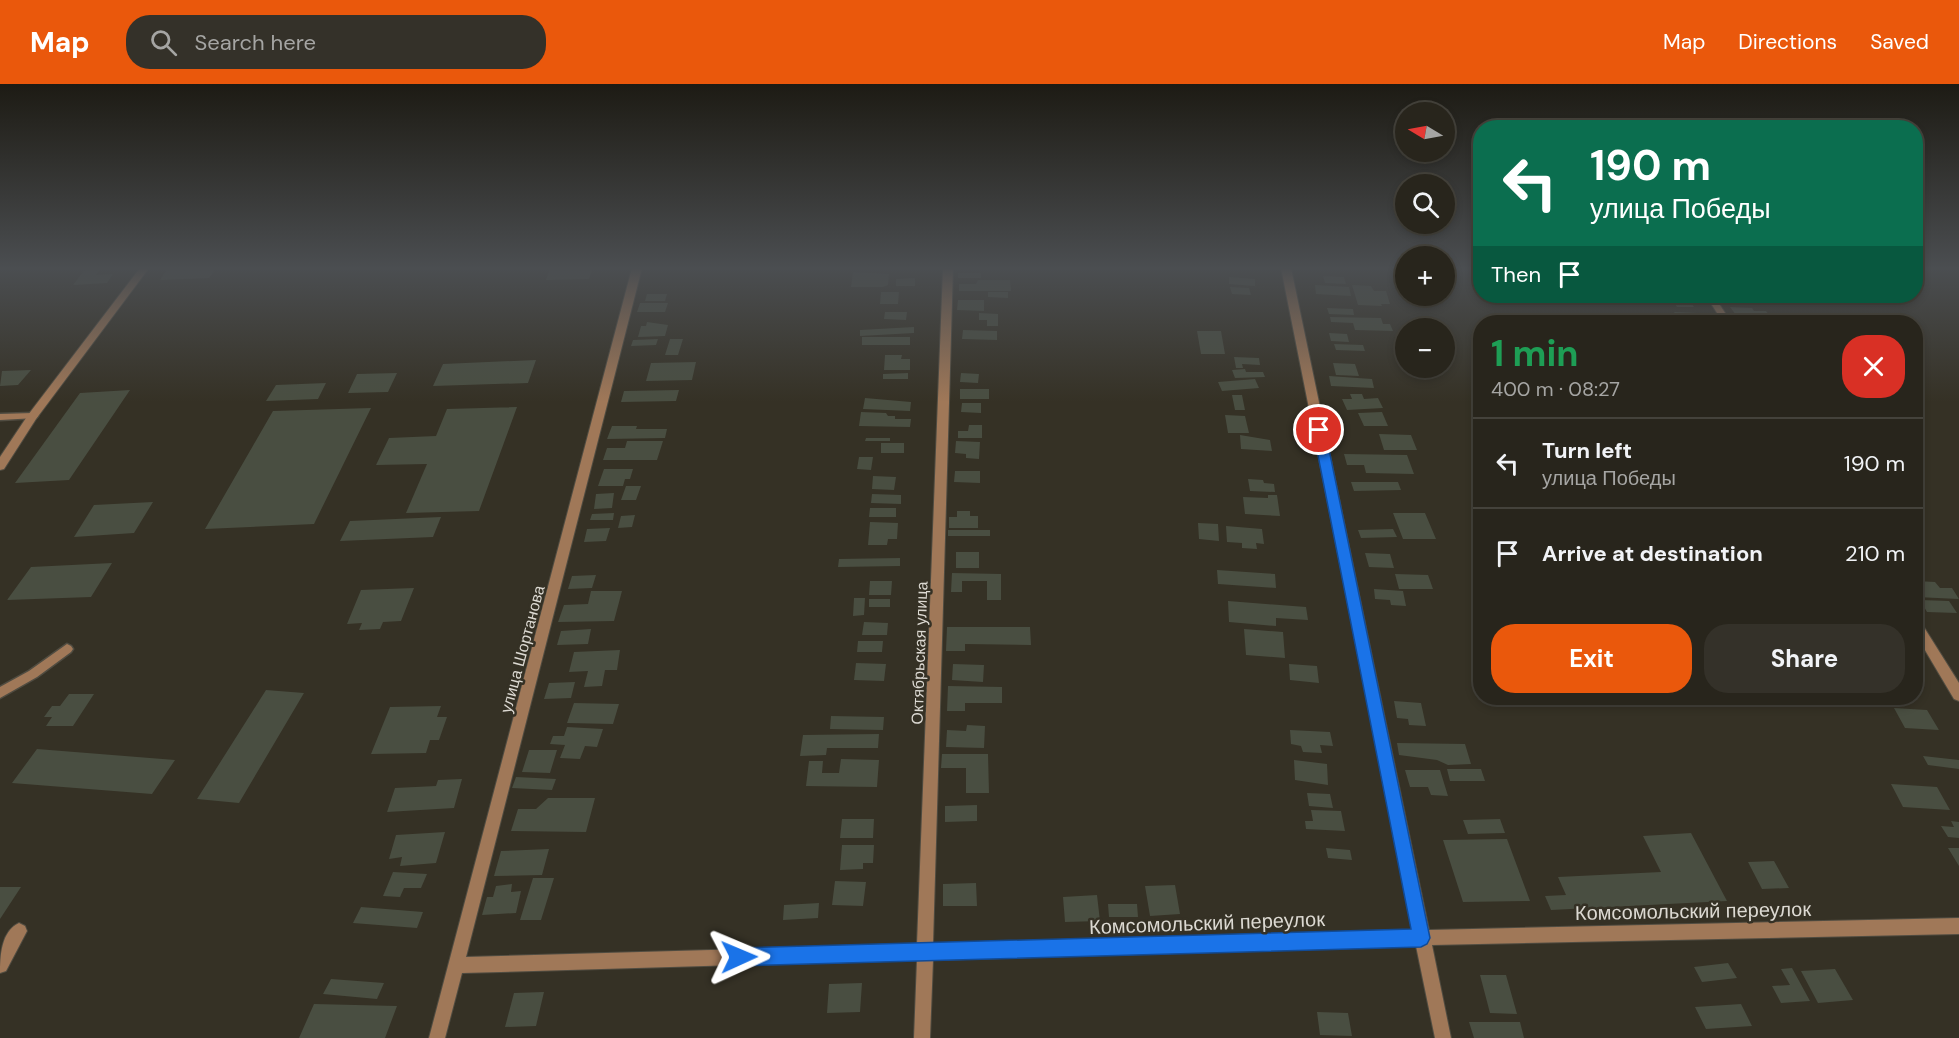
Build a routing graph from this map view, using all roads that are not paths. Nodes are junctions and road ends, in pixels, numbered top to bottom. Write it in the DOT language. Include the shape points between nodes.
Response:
graph roads {
  1 [pos="111,313"];
  2 [pos="626,313"];
  3 [pos="947,313"];
  4 [pos="1295,313"];
  5 [pos="33,416"];
  6 [pos="0,417"];
  7 [pos="0,466"];
  8 [pos="1923,636"];
  9 [pos="67,649"];
  10 [pos="0,693"];
  11 [pos="1959,695"];
  12 [pos="1959,926"];
  13 [pos="19,931"];
  14 [pos="1421,938"];
  15 [pos="926,952"];
  16 [pos="0,965"];
  17 [pos="457,965"];
  18 [pos="437,1038"];
  19 [pos="922,1038"];
  20 [pos="1443,1038"];
  1 -- 5 [label="street"];
  2 -- 17 [label="street, улица Шортанова"];
  3 -- 15 [label="street, Октябрьская улица"];
  4 -- 14 [label="street"];
  5 -- 6 [label="lane"];
  5 -- 7 [label="street"];
  8 -- 11 [label="street"];
  9 -- 10 [label="lane"];
  12 -- 14 [label="street, Комсомольский переулок"];
  13 -- 16 [label="street"];
  14 -- 15 [label="street, Комсомольский переулок"];
  14 -- 20 [label="street"];
  15 -- 17 [label="street, Комсомольский переулок"];
  15 -- 19 [label="street, Октябрьская улица"];
  17 -- 18 [label="street, улица Шортанова"];
}
